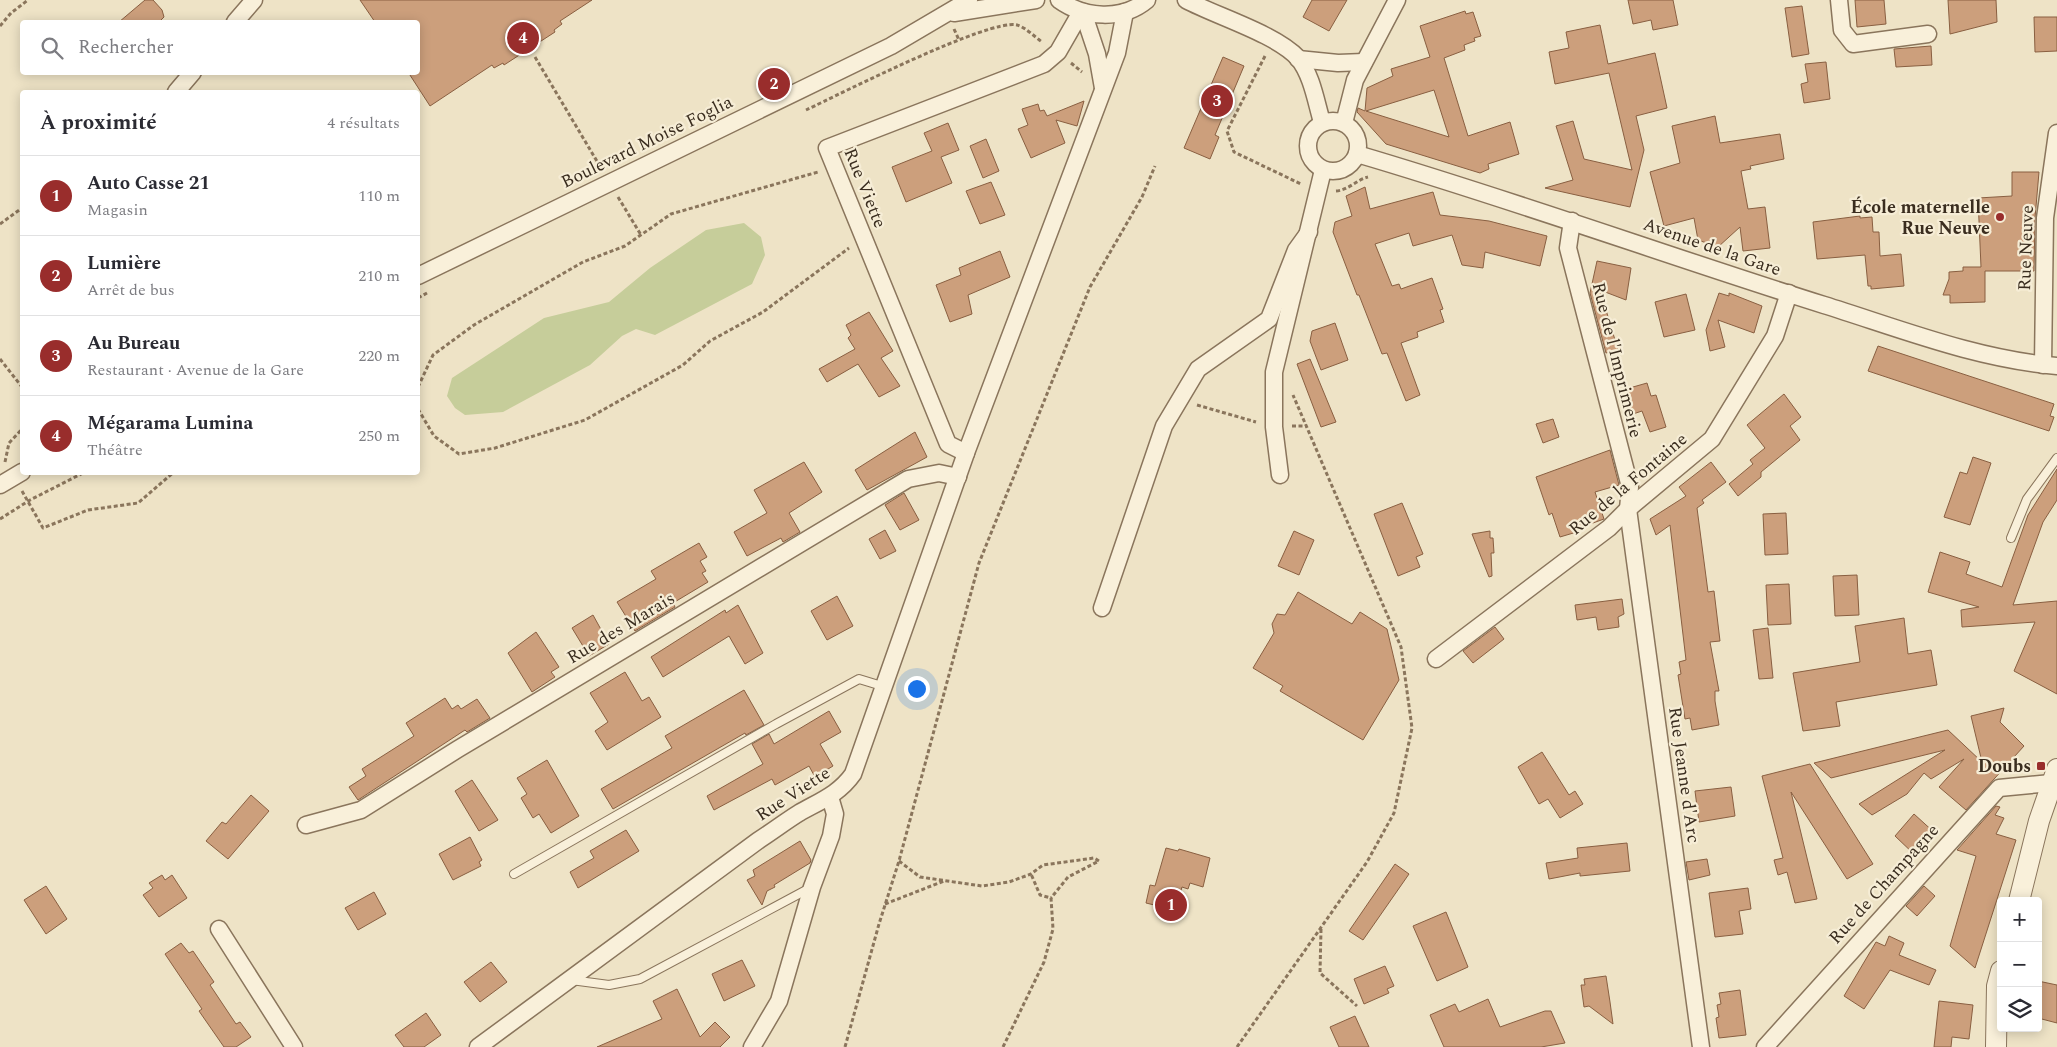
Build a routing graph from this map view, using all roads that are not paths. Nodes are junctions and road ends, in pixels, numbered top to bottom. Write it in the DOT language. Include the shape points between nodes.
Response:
graph roads {
  1 [pos="254,0"];
  2 [pos="969,0"];
  3 [pos="1036,0"];
  4 [pos="1059,0"];
  5 [pos="1147,0"];
  6 [pos="1186,0"];
  7 [pos="1397,0"];
  8 [pos="1838,0"];
  9 [pos="1082,12"];
  10 [pos="1125,12"];
  11 [pos="947,15"];
  12 [pos="237,20"];
  13 [pos="1928,34"];
  14 [pos="1298,59"];
  15 [pos="1364,62"];
  16 [pos="190,75"];
  17 [pos="178,90"];
  18 [pos="1103,91"];
  19 [pos="1322,122"];
  20 [pos="1344,123"];
  21 [pos="2057,134"];
  22 [pos="1357,154"];
  23 [pos="1323,170"];
  24 [pos="1572,221"];
  25 [pos="1309,232"];
  26 [pos="420,275"];
  27 [pos="1788,293"];
  28 [pos="2050,365"];
  29 [pos="966,453"];
  30 [pos="2057,458"];
  31 [pos="1280,475"];
  32 [pos="958,477"];
  33 [pos="1628,508"];
  34 [pos="2011,538"];
  35 [pos="1102,608"];
  36 [pos="1436,659"];
  37 [pos="882,686"];
  38 [pos="2054,776"];
  39 [pos="830,797"];
  40 [pos="306,825"];
  41 [pos="514,874"];
  42 [pos="812,886"];
  43 [pos="2020,897"];
  44 [pos="219,929"];
  45 [pos="571,980"];
  46 [pos="1997,986"];
  47 [pos="294,1047"];
  48 [pos="478,1047"];
  49 [pos="752,1047"];
  50 [pos="1700,1047"];
  51 [pos="1765,1047"];
  52 [pos="1996,1047"];
  1 -- 12 [label="street"];
  2 -- 11 [label="street, Boulevard Moise Foglia"];
  3 -- 11 [label="street, Boulevard Moise Foglia"];
  4 -- 9 [label="street"];
  5 -- 10 [label="street"];
  6 -- 14 [label="street" via="1269,37"];
  7 -- 15 [label="street"];
  8 -- 13 [label="street" via="1842,30 1853,44"];
  9 -- 10 [label="street" via="1104,15"];
  9 -- 18 [label="street, Rue Viette" via="1097,54"];
  9 -- 29 [label="street, Rue Viette" via="1058,52 1044,64 828,148 948,444"];
  10 -- 18 [label="street, Rue Viette"];
  11 -- 26 [label="street, Boulevard Moise Foglia" via="891,46"];
  14 -- 15 [label="street"];
  14 -- 19 [label="street" via="1310,81"];
  15 -- 20 [label="street" via="1355,80"];
  16 -- 17 [label="street"];
  18 -- 29 [label="street, Rue Viette"];
  19 -- 20 [label="street"];
  19 -- 23 [label="street" via="1310,134 1307,150 1315,165"];
  20 -- 22 [label="street" via="1355,133"];
  21 -- 28 [label="street, Rue Neuve" via="2045,218 2044,276"];
  22 -- 23 [label="street" via="1347,168"];
  22 -- 24 [label="street, Avenue de la Gare"];
  23 -- 25 [label="street"];
  24 -- 27 [label="street, Avenue de la Gare"];
  24 -- 33 [label="street, Rue de l'Imprimerie" via="1568,248 1630,487"];
  25 -- 31 [label="street" via="1274,372 1274,427"];
  25 -- 35 [label="street" via="1296,250 1269,320 1198,369 1164,426"];
  27 -- 28 [label="street, Avenue de la Gare" via="1981,355"];
  27 -- 33 [label="street, Rue de la Fontaine" via="1774,336 1712,439"];
  29 -- 32 [label="street, Rue Viette"];
  30 -- 34 [label="lane" via="2027,498"];
  32 -- 37 [label="street, Rue Viette"];
  32 -- 40 [label="street, Rue des Marais" via="940,473 908,479 362,810"];
  33 -- 36 [label="street, Rue de la Fontaine" via="1608,528"];
  33 -- 50 [label="street, Rue Jeanne d'Arc"];
  37 -- 39 [label="street, Rue Viette" via="853,774 844,787"];
  37 -- 41 [label="lane" via="859,679"];
  38 -- 43 [label="street"];
  38 -- 51 [label="street, Rue de Champagne" via="2000,788"];
  39 -- 42 [label="street" via="835,814 831,836"];
  39 -- 45 [label="street, Rue Viette" via="759,840"];
  42 -- 45 [label="lane" via="640,979 609,985"];
  42 -- 49 [label="street" via="779,1001"];
  44 -- 47 [label="street"];
  45 -- 48 [label="street, Rue Viette"];
  46 -- 52 [label="street"];
}
